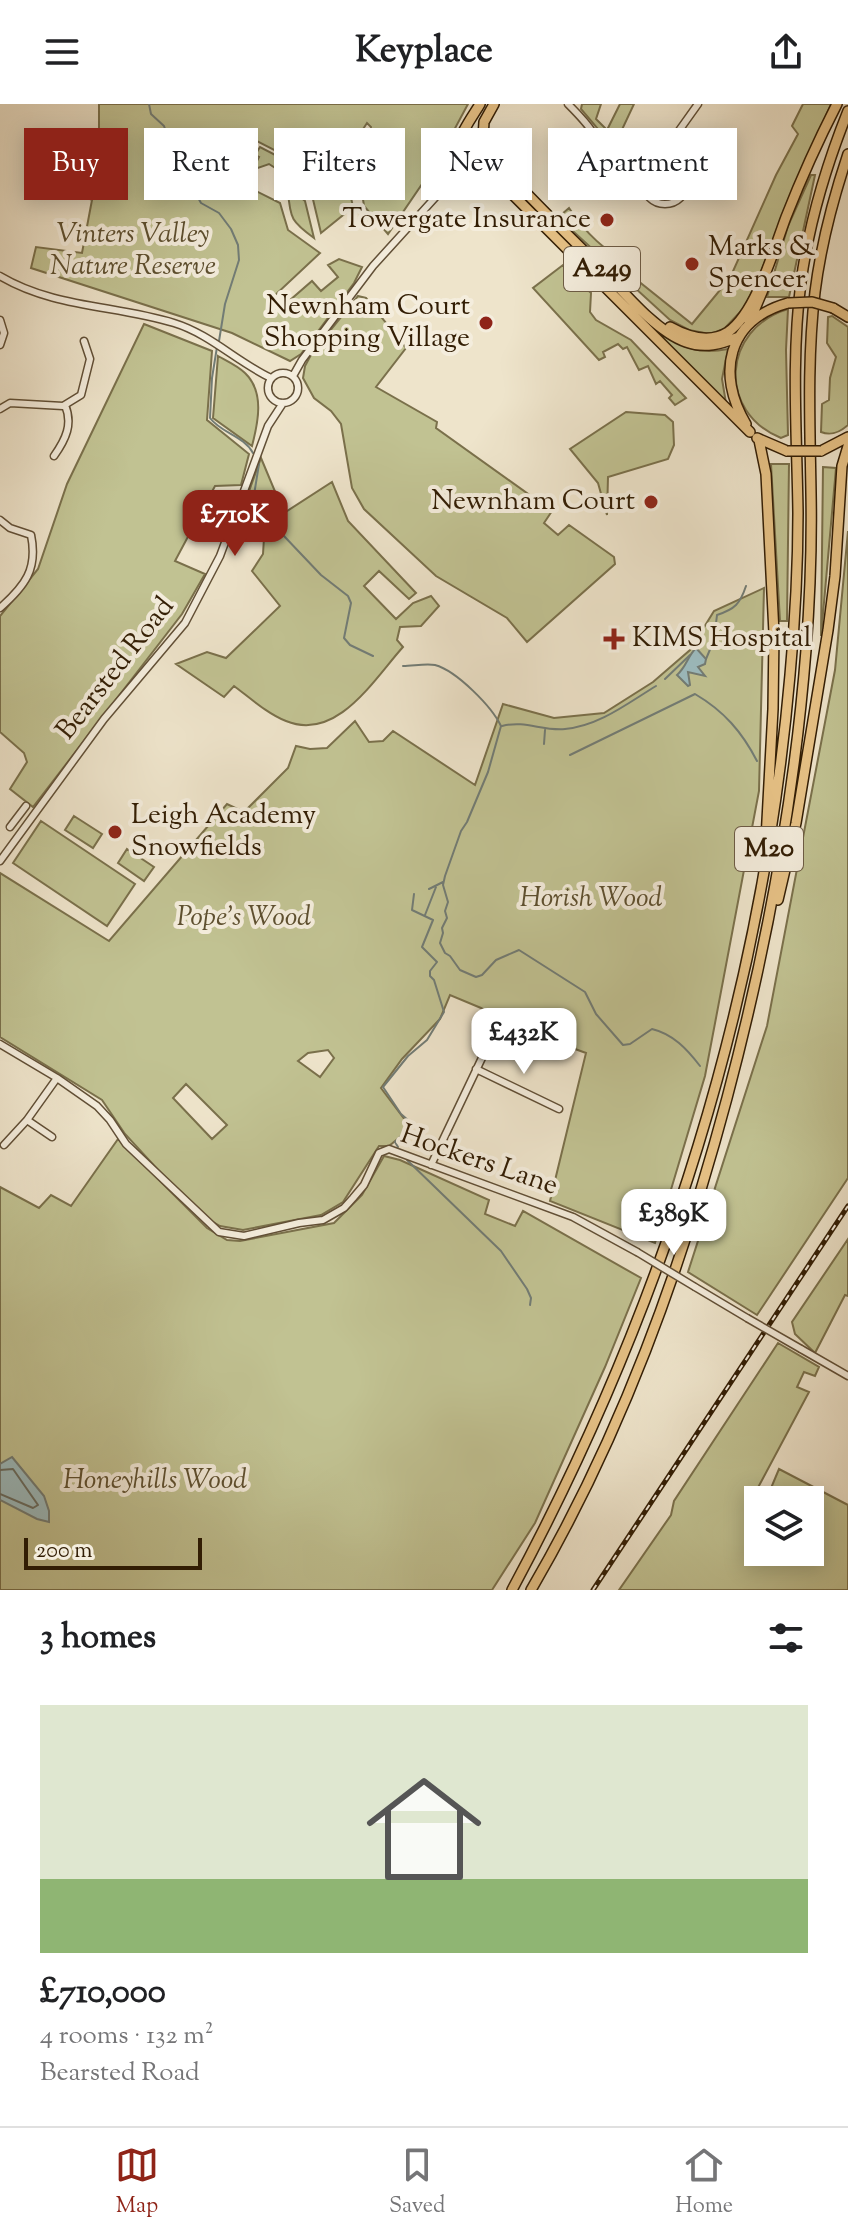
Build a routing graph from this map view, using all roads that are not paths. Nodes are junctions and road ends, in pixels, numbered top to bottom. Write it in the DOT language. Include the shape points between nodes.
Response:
graph roads {
  1 [pos="480,104"];
  2 [pos="494,104"];
  3 [pos="568,104"];
  4 [pos="698,104"];
  5 [pos="837,104"];
  6 [pos="848,111"];
  7 [pos="467,128"];
  8 [pos="485,128"];
  9 [pos="589,128"];
  10 [pos="681,128"];
  11 [pos="848,154"];
  12 [pos="532,197"];
  13 [pos="433,200"];
  14 [pos="518,200"];
  15 [pos="654,200"];
  16 [pos="676,200"];
  17 [pos="771,258"];
  18 [pos="0,276"];
  19 [pos="631,299"];
  20 [pos="848,317"];
  21 [pos="0,320"];
  22 [pos="746,328"];
  23 [pos="739,337"];
  24 [pos="84,341"];
  25 [pos="0,345"];
  26 [pos="293,376"];
  27 [pos="271,378"];
  28 [pos="283,403"];
  29 [pos="65,405"];
  30 [pos="0,409"];
  31 [pos="750,432"];
  32 [pos="848,437"];
  33 [pos="759,440"];
  34 [pos="848,446"];
  35 [pos="54,456"];
  36 [pos="0,520"];
  37 [pos="0,608"];
  38 [pos="26,806"];
  39 [pos="16,820"];
  40 [pos="24,825"];
  41 [pos="10,827"];
  42 [pos="0,861"];
  43 [pos="766,867"];
  44 [pos="768,928"];
  45 [pos="490,1041"];
  46 [pos="0,1044"];
  47 [pos="476,1069"];
  48 [pos="57,1078"];
  49 [pos="559,1109"];
  50 [pos="27,1120"];
  51 [pos="49,1122"];
  52 [pos="43,1131"];
  53 [pos="52,1137"];
  54 [pos="4,1145"];
  55 [pos="431,1165"];
  56 [pos="848,1376"];
  57 [pos="512,1590"];
  58 [pos="531,1590"];
  1 -- 7 [label="highway"];
  2 -- 8 [label="highway"];
  3 -- 9 [label="street"];
  4 -- 10 [label="street"];
  5 -- 17 [label="highway"];
  6 -- 43 [label="highway, M20" via="816,206 799,306 795,610"];
  11 -- 44 [label="highway, M20" via="828,218 815,293 807,642 792,788"];
  12 -- 19 [label="highway, A249"];
  13 -- 26 [label="street" via="373,266"];
  14 -- 31 [label="highway, A249"];
  15 -- 16 [label="street"];
  17 -- 19 [label="highway" via="745,315 716,338 679,332"];
  17 -- 22 [label="highway" via="762,297"];
  18 -- 27 [label="street" via="65,302 191,329"];
  19 -- 23 [label="highway, A249" via="684,342 713,346"];
  20 -- 22 [label="highway, bridge" via="812,302 788,303"];
  21 -- 25 [label="street"];
  22 -- 23 [label="highway"];
  23 -- 31 [label="highway" via="728,381"];
  24 -- 29 [label="street" via="90,359 87,376 81,395"];
  26 -- 27 [label="street" via="282,372"];
  26 -- 28 [label="street" via="298,392"];
  27 -- 28 [label="street" via="268,392"];
  28 -- 40 [label="street, Bearsted Road" via="268,426 220,556 185,623"];
  29 -- 30 [label="street" via="10,403"];
  29 -- 35 [label="street" via="69,424"];
  31 -- 33 [label="highway"];
  32 -- 33 [label="highway, bridge" via="821,451 787,451"];
  33 -- 43 [label="highway, M20" via="766,474 774,633"];
  34 -- 44 [label="highway, M20" via="824,659 788,867"];
  36 -- 37 [label="street" via="31,535 34,551 34,564"];
  38 -- 39 [label="street"];
  39 -- 40 [label="street"];
  39 -- 41 [label="street"];
  40 -- 42 [label="street, Bearsted Road"];
  43 -- 57 [label="highway, M20" via="726,1055 670,1235 613,1385"];
  44 -- 58 [label="highway, M20" via="685,1247 626,1402"];
  45 -- 47 [label="street"];
  46 -- 48 [label="street, Hockers Lane"];
  47 -- 49 [label="street"];
  47 -- 55 [label="street"];
  48 -- 50 [label="street"];
  48 -- 55 [label="street, Hockers Lane" via="97,1106 126,1144 219,1232 244,1236 323,1220 344,1208 364,1185 382,1150"];
  50 -- 52 [label="street"];
  50 -- 54 [label="street"];
  51 -- 52 [label="street"];
  52 -- 53 [label="street"];
  55 -- 56 [label="street, Hockers Lane, bridge" via="573,1217"];
}
